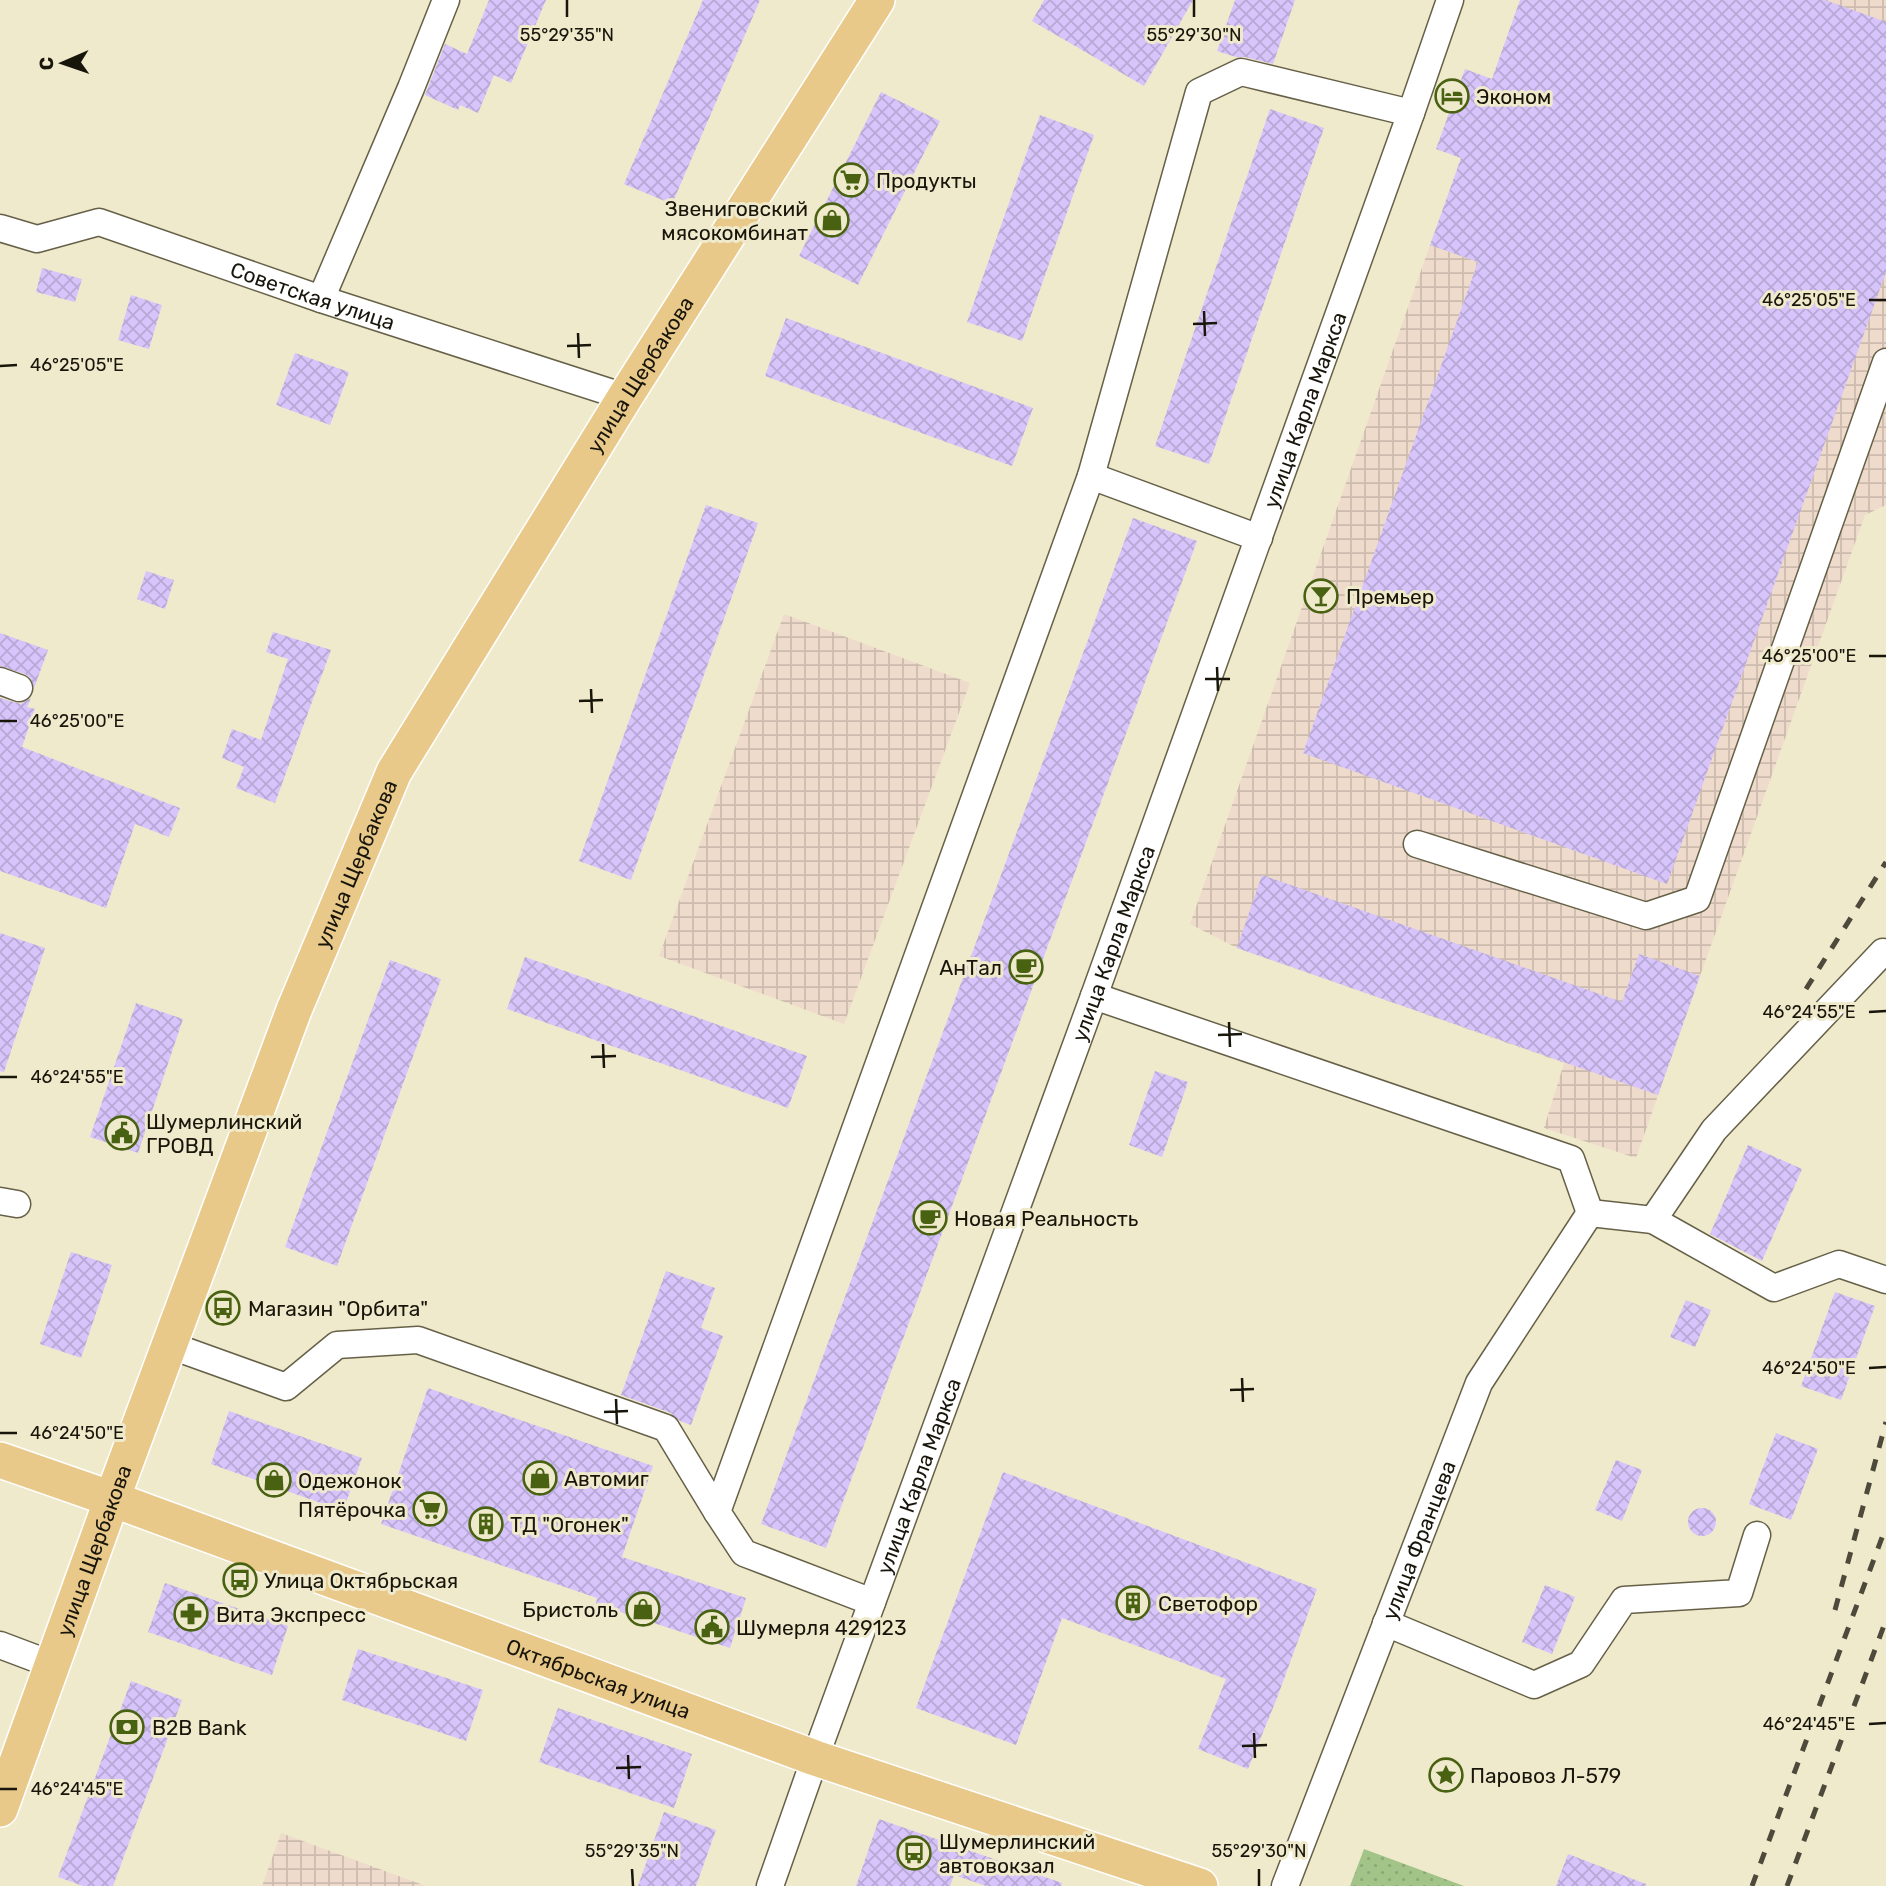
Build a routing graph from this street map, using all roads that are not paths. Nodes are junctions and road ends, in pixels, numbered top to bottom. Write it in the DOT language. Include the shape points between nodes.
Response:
graph roads {
  1 [pos="446,0"];
  2 [pos="877,0"];
  3 [pos="1450,0"];
  4 [pos="1411,113"];
  5 [pos="0,228"];
  6 [pos="321,299"];
  7 [pos="1886,362"];
  8 [pos="625,397"];
  9 [pos="1090,476"];
  10 [pos="1259,537"];
  11 [pos="1417,844"];
  12 [pos="1883,952"];
  13 [pos="1094,996"];
  14 [pos="1590,1213"];
  15 [pos="1653,1220"];
  16 [pos="1886,1280"];
  17 [pos="169,1345"];
  18 [pos="0,1460"];
  19 [pos="112,1499"];
  20 [pos="717,1512"];
  21 [pos="1757,1535"];
  22 [pos="872,1602"];
  23 [pos="1386,1623"];
  24 [pos="0,1645"];
  25 [pos="53,1665"];
  26 [pos="815,1758"];
  27 [pos="0,1809"];
  28 [pos="770,1886"];
  29 [pos="1200,1886"];
  30 [pos="1285,1886"];
  1 -- 6 [label="street"];
  2 -- 8 [label="main road, улица Щербакова"];
  3 -- 4 [label="street, улица Карла Маркса"];
  4 -- 9 [label="street" via="1241,72 1199,92"];
  4 -- 10 [label="street, улица Карла Маркса"];
  5 -- 6 [label="street, Советская улица" via="37,239 99,222"];
  6 -- 8 [label="street, Советская улица"];
  7 -- 11 [label="street" via="1696,899 1646,916"];
  8 -- 17 [label="main road, улица Щербакова" via="394,772 294,1010"];
  9 -- 10 [label="street"];
  9 -- 20 [label="street"];
  10 -- 13 [label="street, улица Карла Маркса"];
  12 -- 15 [label="street" via="1714,1130"];
  13 -- 14 [label="street" via="1571,1159"];
  13 -- 22 [label="street, улица Карла Маркса"];
  14 -- 15 [label="street"];
  14 -- 23 [label="street, улица Францева" via="1479,1383"];
  15 -- 16 [label="street" via="1774,1288 1839,1264"];
  17 -- 19 [label="main road, улица Щербакова"];
  17 -- 20 [label="street" via="286,1387 337,1345 418,1340 666,1428"];
  18 -- 19 [label="main road, Октябрьская улица"];
  19 -- 25 [label="main road, улица Щербакова"];
  19 -- 26 [label="main road, Октябрьская улица"];
  20 -- 22 [label="street" via="744,1553"];
  21 -- 23 [label="street" via="1739,1593 1623,1601 1581,1664 1534,1685"];
  22 -- 26 [label="street, улица Карла Маркса"];
  23 -- 30 [label="street, улица Францева"];
  24 -- 25 [label="street"];
  25 -- 27 [label="main road, улица Щербакова"];
  26 -- 28 [label="street, улица Карла Маркса"];
  26 -- 29 [label="main road, Октябрьская улица"];
}
